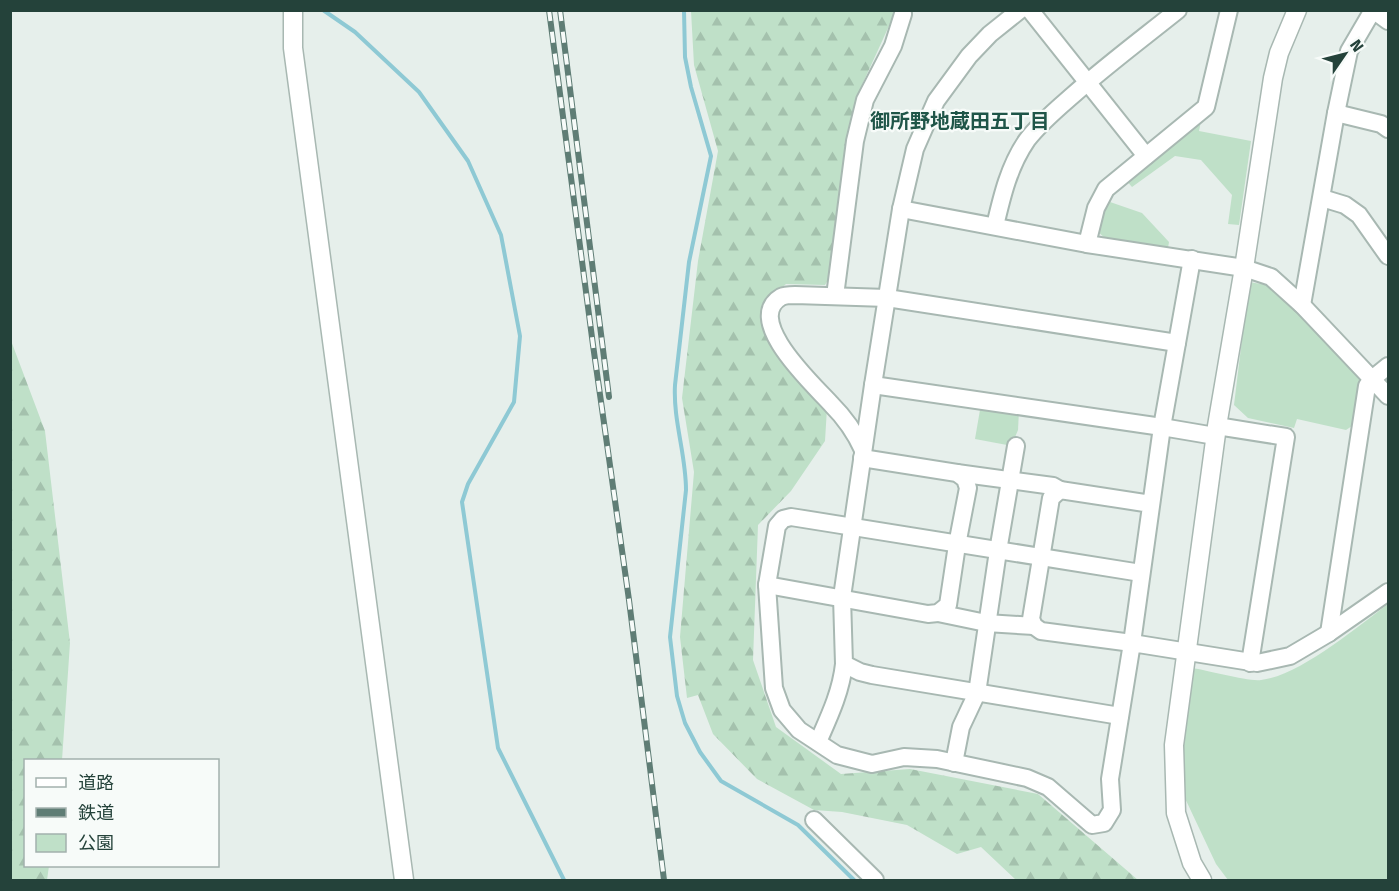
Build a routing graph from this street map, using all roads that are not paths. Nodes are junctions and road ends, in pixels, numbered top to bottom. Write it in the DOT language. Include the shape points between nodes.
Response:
graph roads {
  1 [pos="293,10"];
  2 [pos="1020,10"];
  3 [pos="1030,10"];
  4 [pos="1178,10"];
  5 [pos="1297,10"];
  6 [pos="1373,11"];
  7 [pos="904,12"];
  8 [pos="1225,13"];
  9 [pos="1389,21"];
  10 [pos="1087,82"];
  11 [pos="1336,113"];
  12 [pos="1389,129"];
  13 [pos="1146,156"];
  14 [pos="1322,198"];
  15 [pos="901,209"];
  16 [pos="995,226"];
  17 [pos="1088,243"];
  18 [pos="1389,256"];
  19 [pos="1192,259"];
  20 [pos="1244,268"];
  21 [pos="835,296"];
  22 [pos="887,298"];
  23 [pos="1302,305"];
  24 [pos="1177,343"];
  25 [pos="1389,366"];
  26 [pos="1371,379"];
  27 [pos="873,385"];
  28 [pos="1389,396"];
  29 [pos="1162,427"];
  30 [pos="1216,431"];
  31 [pos="1016,446"];
  32 [pos="863,454"];
  33 [pos="957,473"];
  34 [pos="1010,480"];
  35 [pos="1060,490"];
  36 [pos="1151,504"];
  37 [pos="851,528"];
  38 [pos="957,545"];
  39 [pos="998,551"];
  40 [pos="1040,557"];
  41 [pos="1141,573"];
  42 [pos="767,585"];
  43 [pos="1389,592"];
  44 [pos="842,597"];
  45 [pos="938,613"];
  46 [pos="986,623"];
  47 [pos="1034,626"];
  48 [pos="1329,633"];
  49 [pos="1132,643"];
  50 [pos="1185,652"];
  51 [pos="1250,663"];
  52 [pos="844,664"];
  53 [pos="977,693"];
  54 [pos="1120,716"];
  55 [pos="818,742"];
  56 [pos="954,762"];
  57 [pos="814,820"];
  58 [pos="404,880"];
  59 [pos="875,880"];
  60 [pos="1202,880"];
  1 -- 58 [label="street" via="293,48"];
  2 -- 15 [label="street" via="969,56 936,101 915,149"];
  3 -- 10 [label="street"];
  4 -- 10 [label="street"];
  5 -- 20 [label="street" via="1273,78"];
  6 -- 9 [label="street"];
  6 -- 11 [label="street" via="1349,51"];
  7 -- 21 [label="street" via="893,46 865,100 855,141"];
  8 -- 13 [label="street" via="1206,107"];
  10 -- 13 [label="street"];
  10 -- 16 [label="street" via="1027,140 1002,192"];
  11 -- 12 [label="street" via="1381,123"];
  11 -- 14 [label="street"];
  13 -- 17 [label="street" via="1106,189 1096,208"];
  14 -- 18 [label="street" via="1345,205 1359,215"];
  14 -- 23 [label="street"];
  15 -- 16 [label="street"];
  15 -- 22 [label="street"];
  16 -- 17 [label="street"];
  17 -- 19 [label="street"];
  19 -- 20 [label="street"];
  19 -- 24 [label="street"];
  20 -- 23 [label="street" via="1271,277"];
  20 -- 30 [label="street"];
  21 -- 22 [label="street"];
  21 -- 32 [label="street" via="781,297 772,307 770,321 776,338 802,375 855,432"];
  22 -- 24 [label="street"];
  22 -- 27 [label="street"];
  23 -- 26 [label="street"];
  24 -- 29 [label="street"];
  25 -- 26 [label="street"];
  26 -- 28 [label="street"];
  26 -- 48 [label="street"];
  27 -- 29 [label="street"];
  27 -- 32 [label="street"];
  29 -- 30 [label="street"];
  29 -- 36 [label="street"];
  30 -- 50 [label="street"];
  30 -- 51 [label="street" via="1286,437"];
  31 -- 34 [label="street"];
  32 -- 33 [label="street"];
  32 -- 37 [label="street"];
  33 -- 34 [label="street"];
  33 -- 38 [label="street" via="968,488"];
  34 -- 35 [label="street"];
  34 -- 39 [label="street"];
  35 -- 36 [label="street"];
  35 -- 40 [label="street" via="1051,498"];
  36 -- 41 [label="street"];
  37 -- 38 [label="street"];
  37 -- 42 [label="street" via="791,517 783,519 777,526"];
  37 -- 44 [label="street"];
  38 -- 39 [label="street"];
  38 -- 45 [label="street" via="948,605"];
  39 -- 40 [label="street"];
  39 -- 46 [label="street"];
  40 -- 41 [label="street"];
  40 -- 47 [label="street" via="1031,619"];
  41 -- 49 [label="street"];
  42 -- 44 [label="street"];
  42 -- 55 [label="street" via="774,688 782,710 799,730"];
  43 -- 48 [label="street"];
  44 -- 45 [label="street"];
  44 -- 52 [label="street"];
  45 -- 46 [label="street"];
  46 -- 47 [label="street"];
  46 -- 53 [label="street"];
  47 -- 49 [label="street" via="1041,631"];
  48 -- 51 [label="street" via="1290,656"];
  49 -- 50 [label="street"];
  49 -- 54 [label="street"];
  50 -- 51 [label="street"];
  50 -- 60 [label="street" via="1174,745 1176,813 1192,863"];
  52 -- 53 [label="street" via="866,674"];
  52 -- 55 [label="street" via="831,714"];
  53 -- 54 [label="street"];
  53 -- 56 [label="street" via="961,727"];
  54 -- 56 [label="street" via="1110,779 1112,810 1104,824 1092,825 1048,787 1027,778"];
  55 -- 56 [label="street" via="837,755 872,764 904,757"];
  57 -- 59 [label="street"];
}
